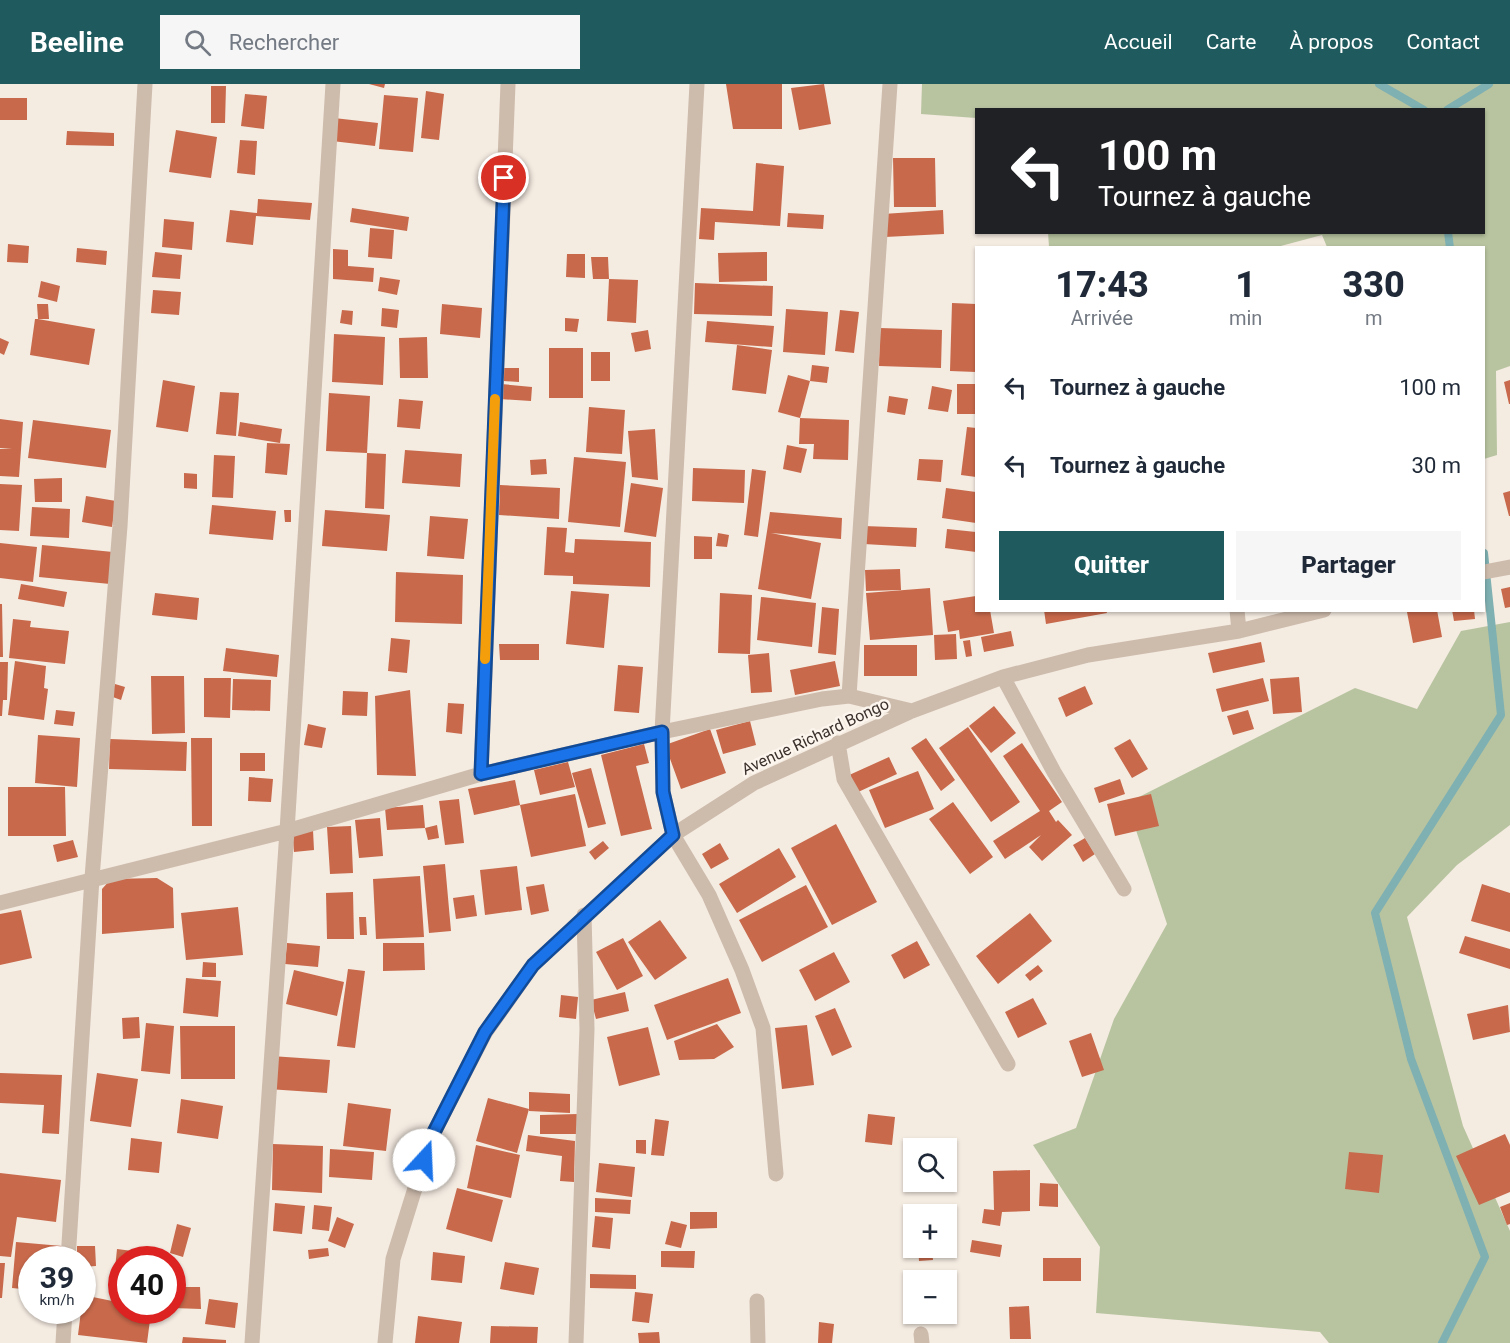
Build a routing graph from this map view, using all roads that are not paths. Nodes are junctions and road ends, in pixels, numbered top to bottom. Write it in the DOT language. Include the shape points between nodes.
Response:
graph roads {
  1 [pos="145,84"];
  2 [pos="333,84"];
  3 [pos="508,84"];
  4 [pos="698,84"];
  5 [pos="890,84"];
  6 [pos="1510,567"];
  7 [pos="1485,572"];
  8 [pos="1237,612"];
  9 [pos="1316,612"];
  10 [pos="1239,631"];
  11 [pos="1003,676"];
  12 [pos="849,696"];
  13 [pos="912,711"];
  14 [pos="662,732"];
  15 [pos="838,743"];
  16 [pos="481,774"];
  17 [pos="287,831"];
  18 [pos="673,835"];
  19 [pos="92,878"];
  20 [pos="1124,889"];
  21 [pos="0,903"];
  22 [pos="584,915"];
  23 [pos="1008,1064"];
  24 [pos="776,1174"];
  25 [pos="69,1246"];
  26 [pos="757,1300"];
  27 [pos="64,1324"];
  28 [pos="63,1343"];
  29 [pos="252,1343"];
  30 [pos="385,1343"];
  31 [pos="576,1343"];
  32 [pos="758,1343"];
  1 -- 19 [label="street" via="121,515"];
  2 -- 17 [label="street"];
  3 -- 16 [label="street"];
  4 -- 14 [label="street"];
  5 -- 12 [label="street"];
  6 -- 7 [label="street"];
  8 -- 10 [label="street"];
  9 -- 10 [label="street, Avenue Richard Bongo"];
  10 -- 11 [label="street, Avenue Richard Bongo" via="1088,655"];
  11 -- 13 [label="street, Avenue Richard Bongo"];
  11 -- 20 [label="street" via="1054,772"];
  12 -- 13 [label="street"];
  12 -- 14 [label="street"];
  13 -- 15 [label="street, Avenue Richard Bongo"];
  14 -- 16 [label="street"];
  14 -- 18 [label="street" via="663,792"];
  15 -- 18 [label="street, Avenue Richard Bongo" via="754,783"];
  15 -- 23 [label="street" via="844,779"];
  16 -- 17 [label="street"];
  17 -- 19 [label="street"];
  17 -- 29 [label="street"];
  18 -- 22 [label="street, Avenue Richard Bongo"];
  18 -- 24 [label="street" via="709,895 763,1028"];
  19 -- 21 [label="street"];
  19 -- 25 [label="street"];
  22 -- 30 [label="street, Avenue Richard Bongo" via="533,965 485,1032 430,1140 393,1259"];
  22 -- 31 [label="street" via="587,1029"];
  26 -- 32 [label="street"];
  27 -- 28 [label="street"];
}
